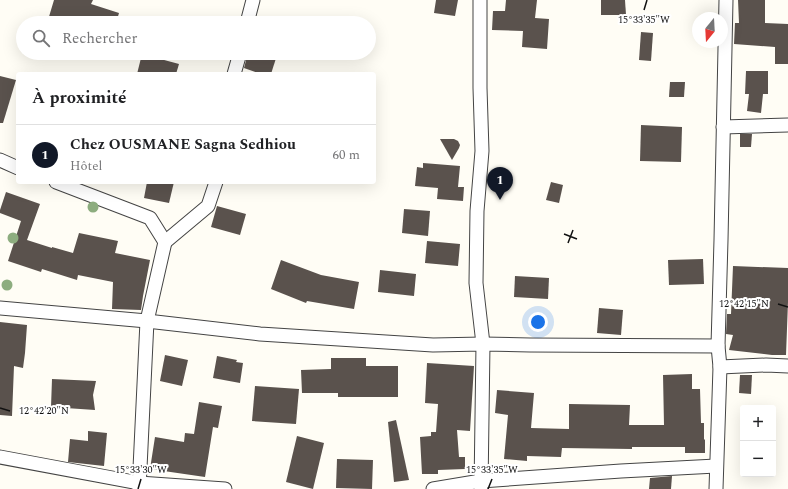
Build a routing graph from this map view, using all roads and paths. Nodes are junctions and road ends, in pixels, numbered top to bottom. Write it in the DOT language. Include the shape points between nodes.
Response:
graph roads {
  1 [pos="253,0"];
  2 [pos="480,0"];
  3 [pos="726,0"];
  4 [pos="249,16"];
  5 [pos="238,60"];
  6 [pos="235,72"];
  7 [pos="788,125"];
  8 [pos="723,127"];
  9 [pos="0,160"];
  10 [pos="16,167"];
  11 [pos="61,184"];
  12 [pos="215,184"];
  13 [pos="165,242"];
  14 [pos="0,308"];
  15 [pos="147,321"];
  16 [pos="483,344"];
  17 [pos="718,346"];
  18 [pos="788,366"];
  19 [pos="720,367"];
  20 [pos="0,457"];
  21 [pos="716,466"];
  22 [pos="481,485"];
  23 [pos="139,486"];
  24 [pos="225,489"];
  25 [pos="433,489"];
  26 [pos="716,489"];
  1 -- 4 [label="street"];
  2 -- 16 [label="street" via="482,151 477,211 476,283"];
  3 -- 8 [label="street"];
  5 -- 6 [label="street"];
  7 -- 8 [label="street"];
  8 -- 17 [label="street"];
  9 -- 10 [label="street"];
  11 -- 13 [label="street" via="150,218"];
  12 -- 13 [label="street" via="208,206"];
  13 -- 15 [label="street"];
  14 -- 15 [label="street"];
  15 -- 16 [label="street" via="260,334 425,345"];
  15 -- 23 [label="street"];
  16 -- 17 [label="street"];
  16 -- 22 [label="street"];
  17 -- 19 [label="street"];
  18 -- 19 [label="street"];
  19 -- 21 [label="street"];
  20 -- 23 [label="street"];
  21 -- 22 [label="street" via="621,471"];
  21 -- 26 [label="street"];
  22 -- 25 [label="street"];
  23 -- 24 [label="street"];
}
